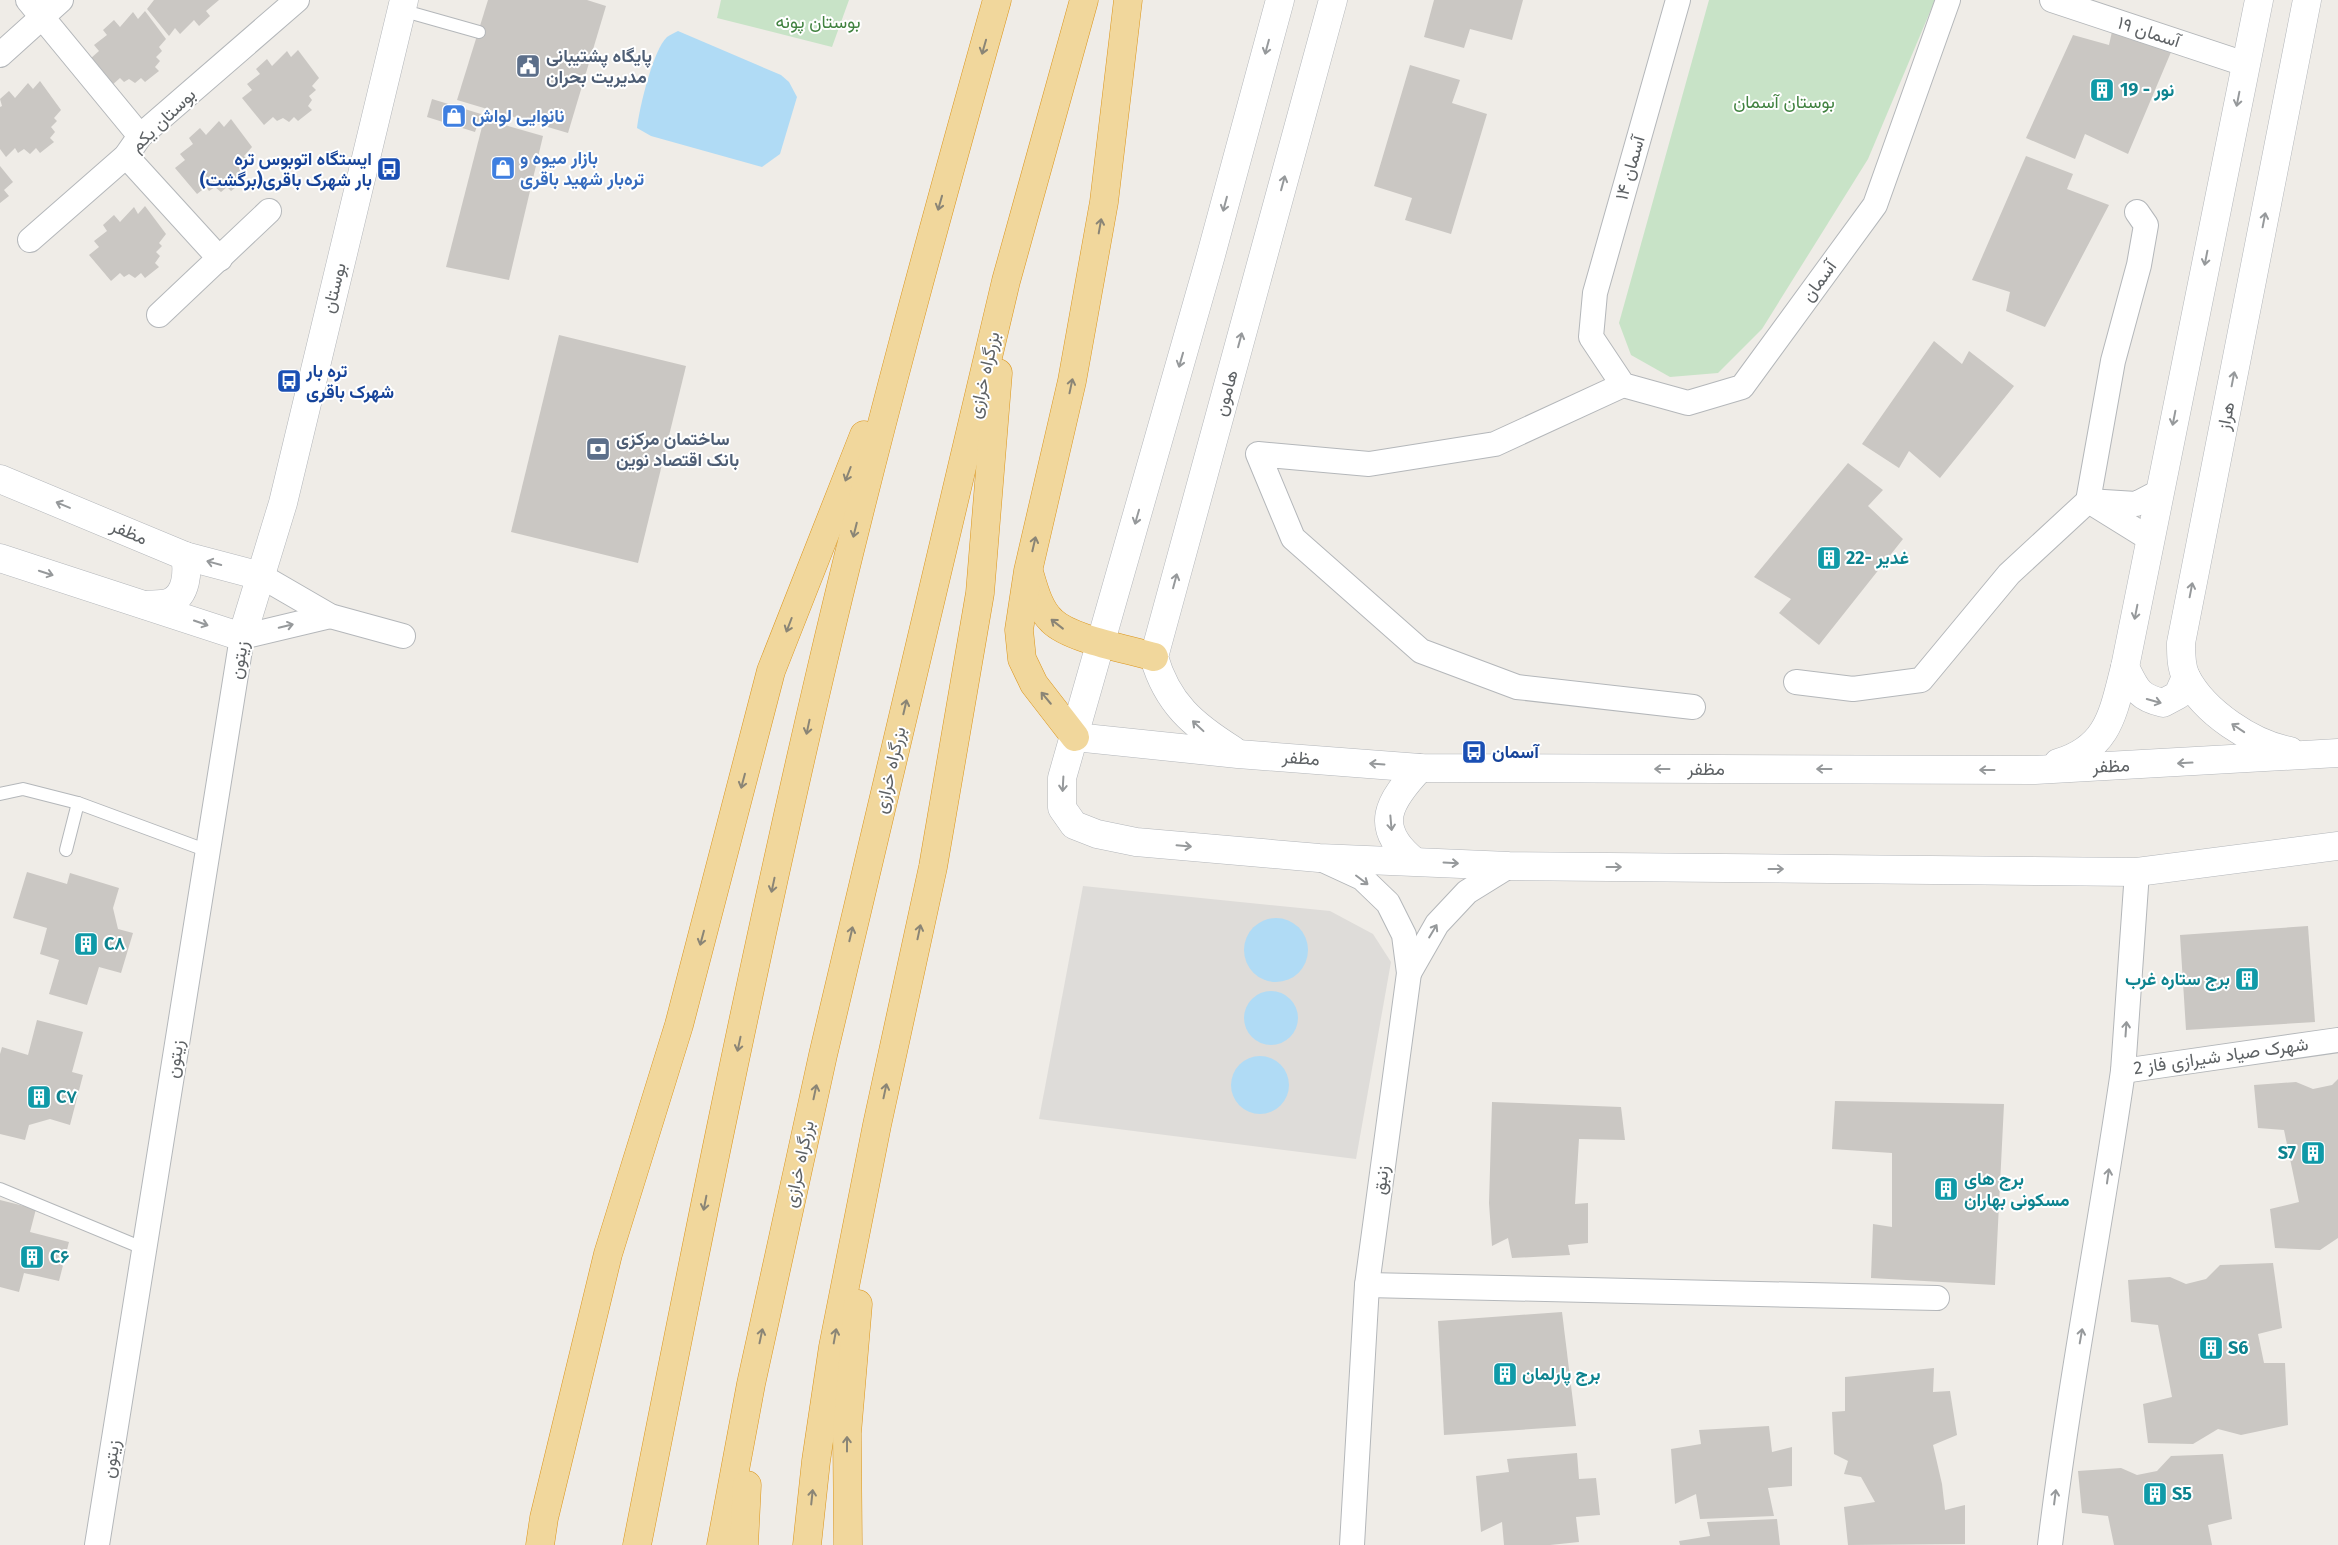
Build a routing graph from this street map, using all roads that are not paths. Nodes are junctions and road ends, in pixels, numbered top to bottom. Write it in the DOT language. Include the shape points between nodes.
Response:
graph roads {
  1 [pos="61,0"];
  2 [pos="297,0"];
  3 [pos="997,0"];
  4 [pos="1084,0"];
  5 [pos="1128,0"];
  6 [pos="1280,0"];
  7 [pos="1333,0"];
  8 [pos="1678,0"];
  9 [pos="1948,0"];
  10 [pos="2052,0"];
  11 [pos="2259,0"];
  12 [pos="2307,0"];
  13 [pos="402,5"];
  14 [pos="35,9"];
  15 [pos="479,32"];
  16 [pos="0,55"];
  17 [pos="2245,64"];
  18 [pos="140,136"];
  19 [pos="126,156"];
  20 [pos="269,211"];
  21 [pos="2137,212"];
  22 [pos="30,240"];
  23 [pos="220,259"];
  24 [pos="1006,281"];
  25 [pos="159,314"];
  26 [pos="904,331"];
  27 [pos="1623,385"];
  28 [pos="0,479"];
  29 [pos="2160,492"];
  30 [pos="2088,501"];
  31 [pos="2150,539"];
  32 [pos="185,556"];
  33 [pos="0,558"];
  34 [pos="1028,571"];
  35 [pos="261,576"];
  36 [pos="145,605"];
  37 [pos="330,616"];
  38 [pos="403,636"];
  39 [pos="242,637"];
  40 [pos="1101,641"];
  41 [pos="1154,657"];
  42 [pos="2125,667"];
  43 [pos="2186,677"];
  44 [pos="1796,682"];
  45 [pos="1693,707"];
  46 [pos="1075,737"];
  47 [pos="1238,754"];
  48 [pos="2327,755"];
  49 [pos="1420,768"];
  50 [pos="2035,770"];
  51 [pos="0,794"];
  52 [pos="78,803"];
  53 [pos="2338,846"];
  54 [pos="66,850"];
  55 [pos="208,851"];
  56 [pos="1319,858"];
  57 [pos="1414,861"];
  58 [pos="1509,866"];
  59 [pos="2137,872"];
  60 [pos="1409,973"];
  61 [pos="2338,1040"];
  62 [pos="2123,1070"];
  63 [pos="877,1125"];
  64 [pos="0,1189"];
  65 [pos="145,1249"];
  66 [pos="1367,1285"];
  67 [pos="1936,1298"];
  68 [pos="751,1384"];
  69 [pos="97,1545"];
  70 [pos="540,1545"];
  71 [pos="636,1545"];
  72 [pos="722,1545"];
  73 [pos="744,1545"];
  74 [pos="807,1545"];
  75 [pos="848,1545"];
  76 [pos="1352,1545"];
  77 [pos="2050,1545"];
  1 -- 14 [label="street"];
  2 -- 18 [label="street, بوستان یکم"];
  3 -- 26 [label="highway, one-way"];
  4 -- 24 [label="highway, بزرگراه خرازی"];
  34 -- 5 [label="highway, one-way" via="1072,381 1104,202"];
  6 -- 40 [label="street, one-way"];
  41 -- 7 [label="street, هامون, one-way"];
  8 -- 27 [label="street, آسمان ۱۴" via="1595,292 1591,337"];
  9 -- 27 [label="street, آسمان" via="1875,205 1742,387 1688,403"];
  10 -- 17 [label="street, آسمان ۱۹"];
  11 -- 17 [label="street"];
  43 -- 12 [label="street, هراز, one-way" via="2181,661 2181,643"];
  13 -- 15 [label="lane"];
  13 -- 35 [label="street, بوستان" via="283,503"];
  14 -- 16 [label="street"];
  14 -- 18 [label="street"];
  17 -- 29 [label="street, one-way"];
  18 -- 19 [label="street, بوستان یکم"];
  19 -- 22 [label="street, بوستان یکم"];
  19 -- 23 [label="street"];
  20 -- 23 [label="street"];
  21 -- 30 [label="street" via="2146,224 2139,265 2113,361"];
  23 -- 25 [label="street"];
  63 -- 24 [label="highway, one-way" via="933,867 980,593"];
  68 -- 24 [label="highway, بزرگراه خرازی, one-way" via="823,1054"];
  26 -- 70 [label="highway, one-way" via="771,671 679,1025 608,1254"];
  26 -- 71 [label="highway, one-way" via="816,688 710,1179"];
  27 -- 45 [label="street" via="1495,444 1369,464 1258,454 1293,538 1421,651 1517,687"];
  32 -- 28 [label="street, مظفر, one-way"];
  29 -- 30 [label="street" via="2136,504"];
  29 -- 31 [label="street"];
  30 -- 31 [label="street"];
  30 -- 44 [label="street" via="2009,574 1921,680 1853,689"];
  31 -- 42 [label="street, one-way"];
  35 -- 32 [label="street, مظفر, one-way"];
  32 -- 36 [label="street" via="188,570 180,593 170,602"];
  33 -- 36 [label="street, one-way"];
  40 -- 34 [label="highway, one-way" via="1070,633 1052,621 1039,602"];
  46 -- 34 [label="highway, one-way" via="1034,684 1022,659 1019,630"];
  35 -- 37 [label="street"];
  35 -- 39 [label="street, زیتون"];
  36 -- 39 [label="street, one-way"];
  37 -- 38 [label="street"];
  39 -- 37 [label="street, one-way"];
  39 -- 55 [label="street, زیتون"];
  40 -- 41 [label="highway"];
  40 -- 46 [label="street"];
  47 -- 41 [label="street, one-way" via="1201,730 1173,700 1160,679"];
  42 -- 43 [label="street, one-way" via="2135,687 2147,700 2163,703 2178,695"];
  42 -- 50 [label="street" via="2115,706 2103,734 2092,748 2074,758"];
  48 -- 43 [label="street, هراز, one-way" via="2272,748 2253,738 2206,703"];
  46 -- 47 [label="street, مظفر"];
  46 -- 56 [label="street, one-way" via="1062,778 1062,808 1074,825 1097,834 1136,842"];
  49 -- 47 [label="street, مظفر, one-way"];
  48 -- 50 [label="street, مظفر, one-way"];
  50 -- 49 [label="street, مظفر, one-way"];
  49 -- 57 [label="street, one-way" via="1396,795 1390,810 1390,829 1397,847"];
  51 -- 52 [label="lane" via="23,789"];
  52 -- 54 [label="lane"];
  52 -- 55 [label="lane"];
  53 -- 59 [label="street"];
  55 -- 65 [label="street, زیتون"];
  56 -- 57 [label="street"];
  56 -- 60 [label="street, زنبق, one-way" via="1362,878 1388,903 1404,935"];
  57 -- 58 [label="street, one-way"];
  58 -- 59 [label="street, one-way"];
  60 -- 58 [label="street, one-way" via="1437,924 1467,892"];
  62 -- 59 [label="street, شهرک صیاد شیرازی فاز 2, one-way"];
  60 -- 66 [label="street, زنبق"];
  61 -- 62 [label="street, شهرک صیاد شیرازی فاز 2"];
  77 -- 62 [label="street, one-way" via="2059,1463"];
  74 -- 63 [label="highway, one-way" via="833,1347"];
  75 -- 63 [label="highway, one-way" via="848,1423 854,1334"];
  64 -- 65 [label="lane"];
  65 -- 69 [label="street, زیتون"];
  66 -- 67 [label="street"];
  66 -- 76 [label="street, زنبق"];
  68 -- 72 [label="highway, بزرگراه خرازی"];
  68 -- 73 [label="highway"];
}
